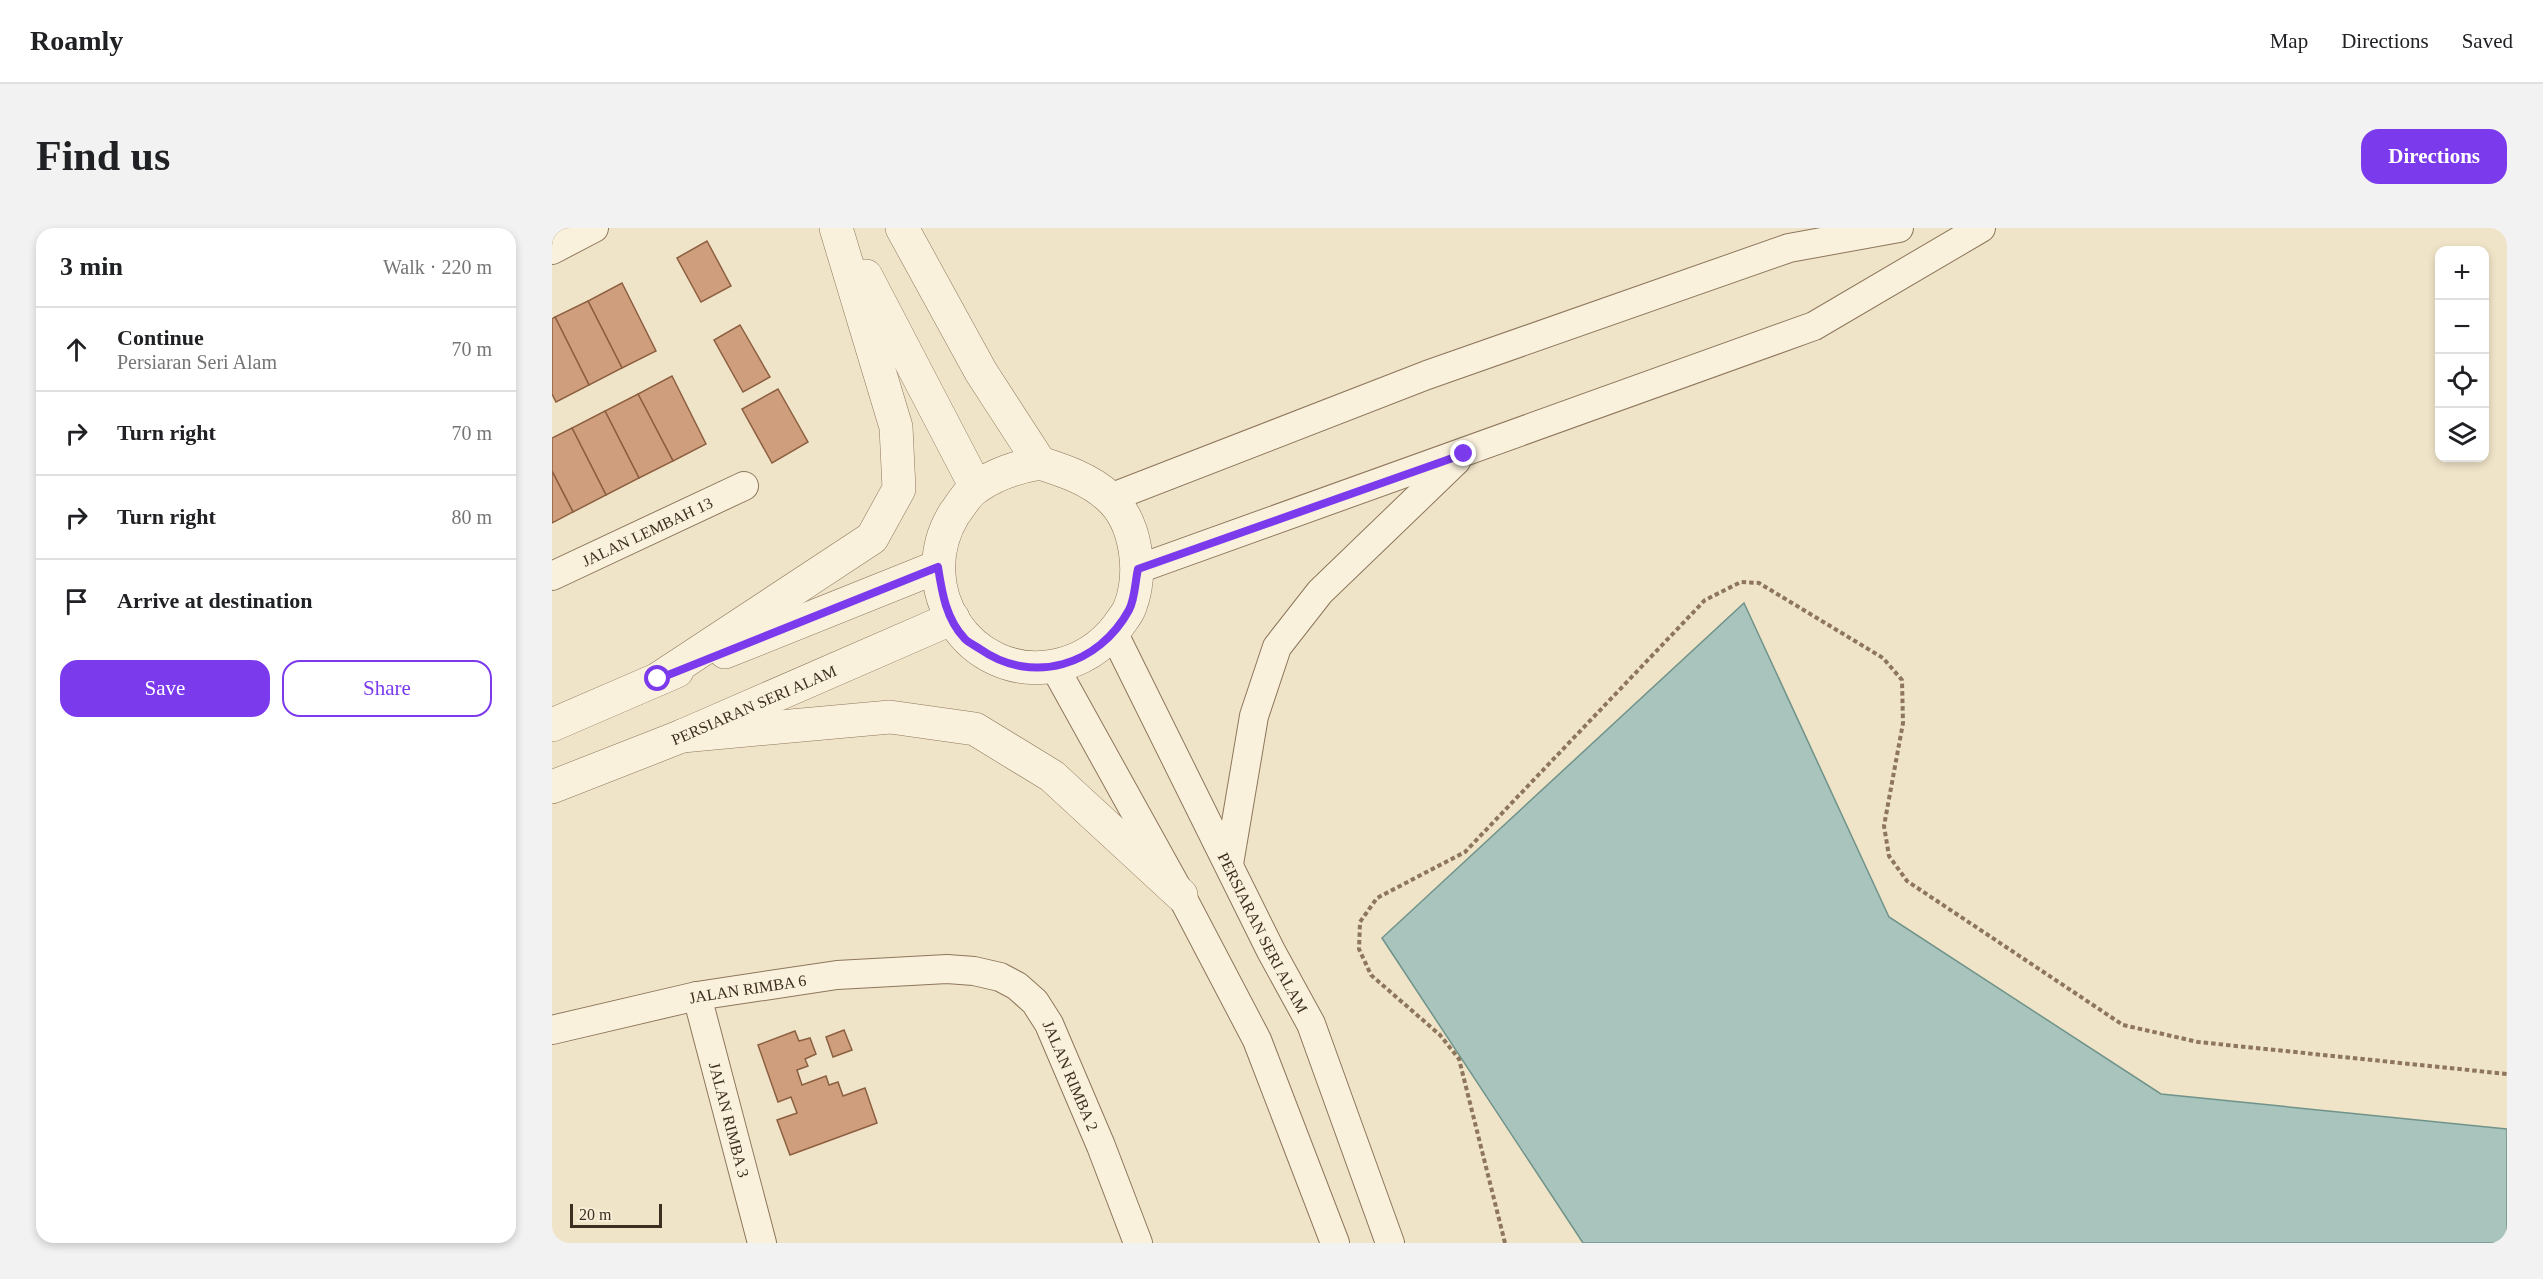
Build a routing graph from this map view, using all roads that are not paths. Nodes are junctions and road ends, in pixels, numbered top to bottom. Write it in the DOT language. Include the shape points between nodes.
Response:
graph roads {
  1 [pos="594,228"];
  2 [pos="836,228"];
  3 [pos="841,228"];
  4 [pos="902,228"];
  5 [pos="1899,228"];
  6 [pos="1981,228"];
  7 [pos="552,250"];
  8 [pos="1464,454"];
  9 [pos="1040,463"];
  10 [pos="744,486"];
  11 [pos="976,487"];
  12 [pos="1110,498"];
  13 [pos="938,567"];
  14 [pos="1138,569"];
  15 [pos="552,576"];
  16 [pos="953,618"];
  17 [pos="1113,632"];
  18 [pos="1054,666"];
  19 [pos="658,679"];
  20 [pos="552,725"];
  21 [pos="682,736"];
  22 [pos="552,787"];
  23 [pos="1229,864"];
  24 [pos="1181,895"];
  25 [pos="947,969"];
  26 [pos="697,996"];
  27 [pos="552,1030"];
  28 [pos="762,1243"];
  29 [pos="1138,1243"];
  30 [pos="1335,1243"];
  31 [pos="1390,1243"];
  1 -- 7 [label="street"];
  2 -- 19 [label="street" via="896,427 899,489 872,538"];
  3 -- 11 [label="street"];
  4 -- 9 [label="street" via="981,372"];
  5 -- 12 [label="street" via="1789,248 1427,375"];
  6 -- 8 [label="street" via="1814,326"];
  8 -- 14 [label="street"];
  8 -- 23 [label="street" via="1320,592 1277,647 1254,716"];
  9 -- 11 [label="street" via="1010,469"];
  9 -- 12 [label="street" via="1078,476"];
  10 -- 15 [label="street, JALAN LEMBAH 13"];
  11 -- 13 [label="street" via="946,528"];
  12 -- 14 [label="street" via="1131,531"];
  13 -- 16 [label="street" via="944,606"];
  13 -- 19 [label="street"];
  14 -- 17 [label="street" via="1130,608"];
  16 -- 18 [label="street" via="965,639 997,661 1036,669"];
  16 -- 21 [label="street, PERSIARAN SERI ALAM"];
  17 -- 18 [label="street" via="1074,662"];
  17 -- 23 [label="street, PERSIARAN SERI ALAM"];
  18 -- 24 [label="street"];
  19 -- 20 [label="street"];
  21 -- 22 [label="street, PERSIARAN SERI ALAM"];
  21 -- 24 [label="street" via="890,717 975,729 1052,776"];
  23 -- 31 [label="street, PERSIARAN SERI ALAM" via="1311,1024"];
  24 -- 30 [label="street" via="1257,1040"];
  25 -- 26 [label="street, JALAN RIMBA 6" via="837,975"];
  25 -- 29 [label="street, JALAN RIMBA 2" via="1000,977 1035,1002 1059,1045"];
  26 -- 27 [label="street, JALAN RIMBA 6"];
  26 -- 28 [label="street, JALAN RIMBA 3"];
}
